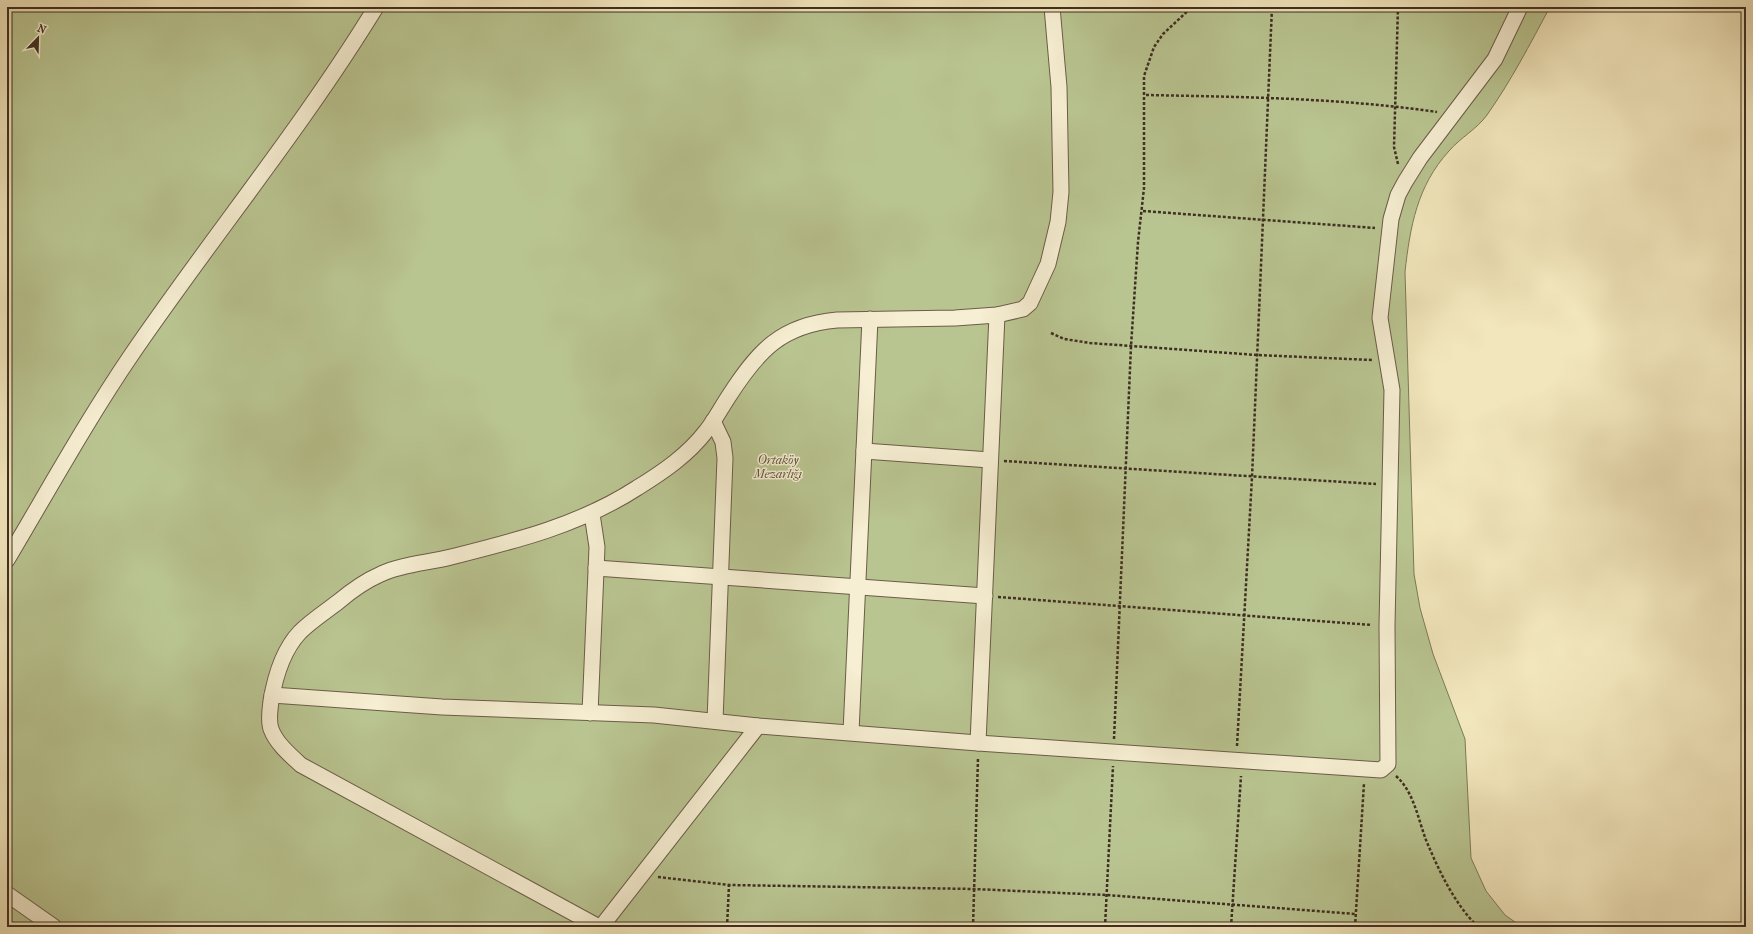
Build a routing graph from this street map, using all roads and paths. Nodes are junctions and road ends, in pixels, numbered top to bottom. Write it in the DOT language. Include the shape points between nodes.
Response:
graph roads {
  1 [pos="376,7"];
  2 [pos="1052,7"];
  3 [pos="1192,7"];
  4 [pos="1272,7"];
  5 [pos="1398,7"];
  6 [pos="1520,7"];
  7 [pos="1146,95"];
  8 [pos="1269,98"];
  9 [pos="1396,106"];
  10 [pos="1453,114"];
  11 [pos="1405,182"];
  12 [pos="1143,211"];
  13 [pos="1264,220"];
  14 [pos="1390,229"];
  15 [pos="997,315"];
  16 [pos="870,319"];
  17 [pos="1051,333"];
  18 [pos="1131,346"];
  19 [pos="1257,355"];
  20 [pos="1388,361"];
  21 [pos="713,421"];
  22 [pos="864,451"];
  23 [pos="990,460"];
  24 [pos="1125,468"];
  25 [pos="1252,477"];
  26 [pos="1391,485"];
  27 [pos="592,514"];
  28 [pos="7,560"];
  29 [pos="596,568"];
  30 [pos="721,577"];
  31 [pos="858,586"];
  32 [pos="985,596"];
  33 [pos="1120,606"];
  34 [pos="1244,614"];
  35 [pos="1387,626"];
  36 [pos="272,694"];
  37 [pos="590,713"];
  38 [pos="715,721"];
  39 [pos="758,726"];
  40 [pos="851,732"];
  41 [pos="978,743"];
  42 [pos="1113,752"];
  43 [pos="1239,761"];
  44 [pos="1385,768"];
  45 [pos="1365,769"];
  46 [pos="642,875"];
  47 [pos="729,885"];
  48 [pos="974,889"];
  49 [pos="7,894"];
  50 [pos="1106,895"];
  51 [pos="1232,904"];
  52 [pos="1356,914"];
  53 [pos="54,927"];
  54 [pos="600,927"];
  55 [pos="727,927"];
  56 [pos="973,927"];
  57 [pos="1105,927"];
  58 [pos="1230,927"];
  59 [pos="1355,927"];
  60 [pos="1478,927"];
  1 -- 28 [label="street" via="315,102 216,234 132,354"];
  2 -- 15 [label="street" via="1059,87 1061,192 1058,222 1048,264 1030,303 1023,309"];
  3 -- 7 [label="path" via="1163,34 1154,47 1144,76"];
  4 -- 8 [label="path"];
  5 -- 9 [label="path"];
  6 -- 10 [label="street" via="1495,59"];
  7 -- 8 [label="path"];
  7 -- 12 [label="path"];
  8 -- 9 [label="path"];
  8 -- 13 [label="path"];
  9 -- 10 [label="path"];
  9 -- 11 [label="path" via="1394,147"];
  10 -- 11 [label="street"];
  11 -- 14 [label="street" via="1398,195"];
  12 -- 13 [label="path"];
  12 -- 18 [label="path" via="1138,242"];
  13 -- 14 [label="path"];
  13 -- 19 [label="path"];
  14 -- 20 [label="street" via="1380,318"];
  15 -- 16 [label="street"];
  15 -- 23 [label="street"];
  16 -- 21 [label="street" via="818,322 802,326 782,336 754,361"];
  16 -- 22 [label="street"];
  17 -- 18 [label="path" via="1064,339"];
  18 -- 19 [label="path"];
  18 -- 24 [label="path"];
  19 -- 20 [label="path"];
  19 -- 25 [label="path"];
  20 -- 26 [label="street" via="1392,390"];
  21 -- 27 [label="street" via="693,447 672,465"];
  21 -- 30 [label="street" via="723,442 725,458"];
  22 -- 23 [label="street"];
  22 -- 31 [label="street"];
  23 -- 24 [label="path"];
  23 -- 32 [label="street"];
  24 -- 25 [label="path"];
  24 -- 33 [label="path"];
  25 -- 26 [label="path"];
  25 -- 34 [label="path"];
  26 -- 35 [label="street"];
  27 -- 29 [label="street" via="597,536"];
  27 -- 36 [label="street" via="540,533 440,560 404,566 362,583 300,633 287,650"];
  29 -- 30 [label="street"];
  29 -- 37 [label="street"];
  30 -- 31 [label="street"];
  30 -- 38 [label="street"];
  31 -- 32 [label="street"];
  31 -- 40 [label="street"];
  32 -- 33 [label="path"];
  32 -- 41 [label="street"];
  33 -- 34 [label="path"];
  33 -- 42 [label="path"];
  34 -- 35 [label="path"];
  34 -- 43 [label="path"];
  35 -- 44 [label="street" via="1388,764"];
  36 -- 37 [label="street" via="442,707"];
  36 -- 54 [label="street" via="269,717 271,728 286,751 301,765"];
  37 -- 38 [label="street" via="654,715"];
  38 -- 39 [label="street"];
  39 -- 40 [label="street"];
  39 -- 46 [label="street"];
  40 -- 41 [label="street"];
  41 -- 42 [label="street"];
  41 -- 48 [label="path"];
  42 -- 43 [label="street"];
  42 -- 50 [label="path"];
  43 -- 45 [label="street"];
  43 -- 51 [label="path"];
  44 -- 45 [label="street"];
  44 -- 60 [label="path" via="1404,786 1414,804 1445,882 1467,916"];
  45 -- 52 [label="path"];
  46 -- 47 [label="path"];
  46 -- 54 [label="street"];
  47 -- 48 [label="path"];
  47 -- 55 [label="path"];
  48 -- 50 [label="path"];
  48 -- 56 [label="path"];
  49 -- 53 [label="street"];
  50 -- 51 [label="path"];
  50 -- 57 [label="path"];
  51 -- 52 [label="path"];
  51 -- 58 [label="path"];
  52 -- 59 [label="path"];
}
